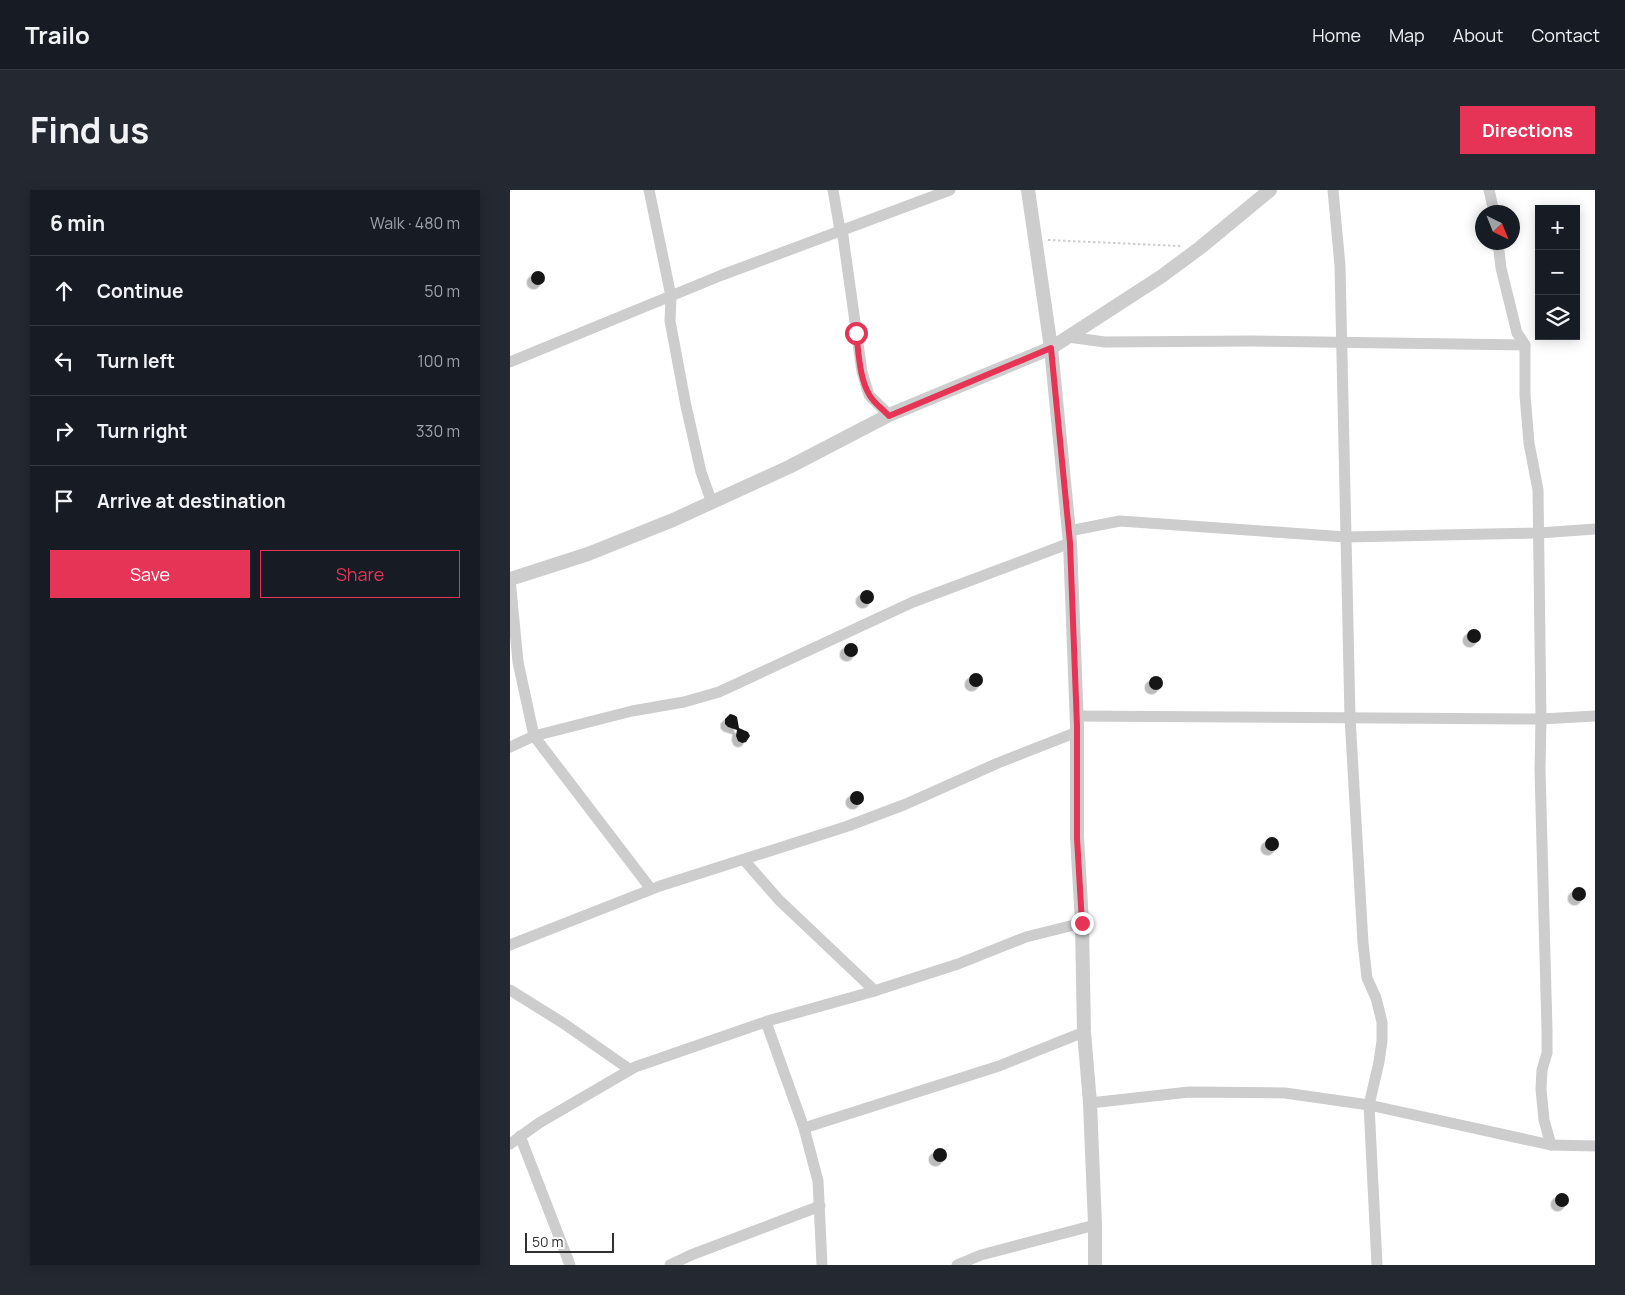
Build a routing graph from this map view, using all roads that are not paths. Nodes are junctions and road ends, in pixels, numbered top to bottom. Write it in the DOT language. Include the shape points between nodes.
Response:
graph roads {
  1 [pos="649,190"];
  2 [pos="833,190"];
  3 [pos="950,190"];
  4 [pos="1028,190"];
  5 [pos="1270,190"];
  6 [pos="1333,190"];
  7 [pos="1489,190"];
  8 [pos="1492,205"];
  9 [pos="841,230"];
  10 [pos="1499,250"];
  11 [pos="671,296"];
  12 [pos="1068,337"];
  13 [pos="1341,342"];
  14 [pos="1525,345"];
  15 [pos="1051,348"];
  16 [pos="510,362"];
  17 [pos="889,416"];
  18 [pos="712,503"];
  19 [pos="1595,529"];
  20 [pos="1539,533"];
  21 [pos="1070,537"];
  22 [pos="1346,537"];
  23 [pos="510,579"];
  24 [pos="1076,716"];
  25 [pos="1595,716"];
  26 [pos="1350,717"];
  27 [pos="1541,719"];
  28 [pos="1077,732"];
  29 [pos="534,736"];
  30 [pos="510,747"];
  31 [pos="744,860"];
  32 [pos="651,889"];
  33 [pos="1082,923"];
  34 [pos="510,945"];
  35 [pos="510,990"];
  36 [pos="875,991"];
  37 [pos="766,1022"];
  38 [pos="1084,1032"];
  39 [pos="629,1069"];
  40 [pos="1090,1103"];
  41 [pos="1369,1105"];
  42 [pos="804,1128"];
  43 [pos="520,1136"];
  44 [pos="510,1144"];
  45 [pos="1552,1144"];
  46 [pos="1595,1146"];
  47 [pos="820,1206"];
  48 [pos="1095,1224"];
  49 [pos="570,1265"];
  50 [pos="670,1265"];
  51 [pos="822,1265"];
  52 [pos="957,1265"];
  53 [pos="1095,1265"];
  54 [pos="1377,1265"];
  1 -- 11 [label="street"];
  2 -- 9 [label="street"];
  3 -- 9 [label="street"];
  4 -- 15 [label="street"];
  5 -- 12 [label="street" via="1162,276"];
  6 -- 13 [label="street" via="1340,266"];
  7 -- 8 [label="street"];
  9 -- 11 [label="street"];
  9 -- 17 [label="street" via="862,372 869,395"];
  10 -- 14 [label="street" via="1517,333"];
  11 -- 16 [label="street"];
  11 -- 18 [label="street" via="670,321 686,406 701,472"];
  12 -- 13 [label="street" via="1105,342"];
  12 -- 15 [label="street"];
  13 -- 14 [label="street"];
  13 -- 22 [label="street"];
  14 -- 20 [label="street" via="1525,395 1529,443 1538,490"];
  15 -- 17 [label="street"];
  15 -- 21 [label="street"];
  17 -- 18 [label="street"];
  18 -- 23 [label="street" via="588,554"];
  19 -- 20 [label="street"];
  20 -- 22 [label="street"];
  20 -- 27 [label="street"];
  21 -- 22 [label="street" via="1120,521"];
  21 -- 24 [label="street"];
  21 -- 29 [label="street" via="913,602 719,692"];
  22 -- 26 [label="street"];
  23 -- 29 [label="street" via="518,662"];
  24 -- 26 [label="street"];
  24 -- 28 [label="street"];
  25 -- 27 [label="street"];
  26 -- 27 [label="street"];
  26 -- 41 [label="street" via="1364,961 1382,1022 1380,1062"];
  27 -- 45 [label="street" via="1547,1030 1541,1089 1544,1120"];
  28 -- 31 [label="street" via="848,826"];
  28 -- 33 [label="street" via="1077,838"];
  29 -- 30 [label="street"];
  29 -- 32 [label="street"];
  31 -- 32 [label="street"];
  31 -- 36 [label="street" via="779,900"];
  32 -- 34 [label="street"];
  33 -- 36 [label="street" via="1026,937 958,964"];
  33 -- 38 [label="street"];
  35 -- 39 [label="street"];
  36 -- 37 [label="street"];
  37 -- 39 [label="street"];
  37 -- 42 [label="street"];
  38 -- 40 [label="street"];
  38 -- 42 [label="street" via="998,1066"];
  39 -- 43 [label="street"];
  40 -- 41 [label="street" via="1189,1092 1285,1093"];
  40 -- 48 [label="street"];
  41 -- 45 [label="street"];
  41 -- 54 [label="street"];
  42 -- 47 [label="street" via="818,1181"];
  43 -- 44 [label="street"];
  43 -- 49 [label="street"];
  45 -- 46 [label="street"];
  47 -- 50 [label="street"];
  47 -- 51 [label="street"];
  48 -- 52 [label="street"];
  48 -- 53 [label="street"];
}
